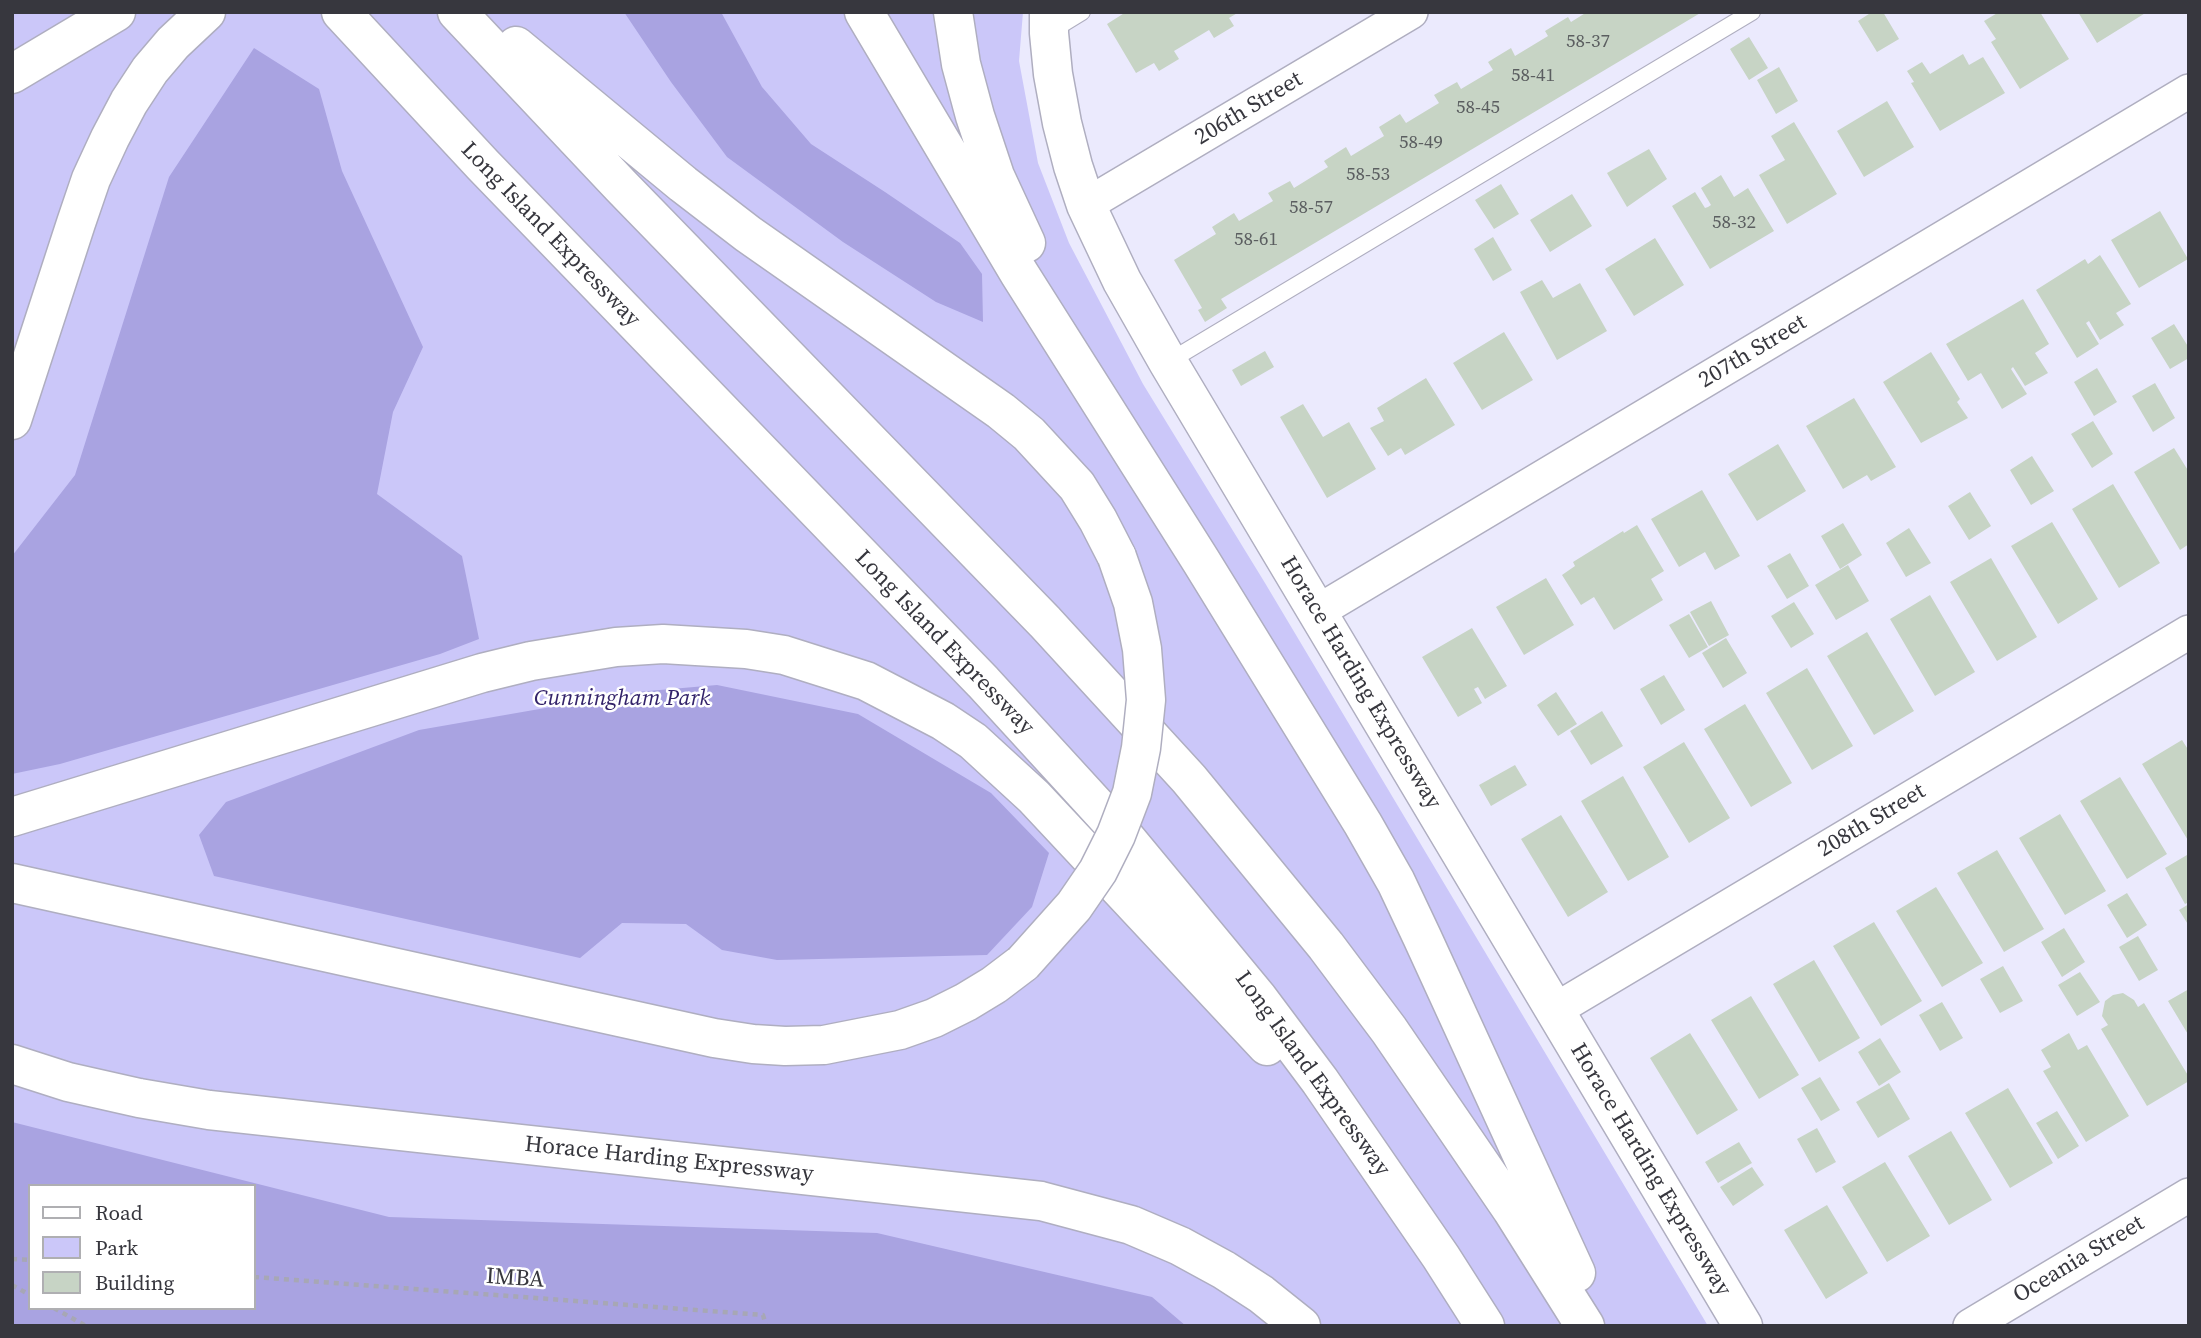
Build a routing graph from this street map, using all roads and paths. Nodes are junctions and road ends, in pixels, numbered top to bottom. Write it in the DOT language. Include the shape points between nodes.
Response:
graph roads {
  1 [pos="116,12"];
  2 [pos="206,12"];
  3 [pos="341,12"];
  4 [pos="457,12"];
  5 [pos="476,12"];
  6 [pos="864,12"];
  7 [pos="953,12"];
  8 [pos="1082,12"];
  9 [pos="1411,12"];
  10 [pos="1752,12"];
  11 [pos="1049,22"];
  12 [pos="12,74"];
  13 [pos="2189,91"];
  14 [pos="1086,205"];
  15 [pos="1168,362"];
  16 [pos="12,420"];
  17 [pos="1201,561"];
  18 [pos="1317,612"];
  19 [pos="2189,632"];
  20 [pos="12,817"];
  21 [pos="12,883"];
  22 [pos="1555,1010"];
  23 [pos="12,1064"];
  24 [pos="1381,1167"];
  25 [pos="2189,1195"];
  26 [pos="256,1277"];
  27 [pos="12,1285"];
  28 [pos="28,1294"];
  29 [pos="58,1310"];
  30 [pos="86,1326"];
  31 [pos="766,1326"];
  32 [pos="1301,1326"];
  33 [pos="1485,1326"];
  34 [pos="1585,1326"];
  35 [pos="1601,1326"];
  36 [pos="1743,1326"];
  37 [pos="1970,1326"];
  1 -- 12 [label="main road"];
  2 -- 16 [label="main road" via="150,69 110,138 91,179"];
  3 -- 24 [label="main road, Long Island Expressway" via="1052,755 1250,988"];
  4 -- 34 [label="main road" via="1045,622 1189,779 1389,1030 1513,1210"];
  5 -- 21 [label="main road, bridge" via="737,226 1001,411 1077,486 1117,557 1133,603 1146,700 1132,793 1098,871 1074,906 1023,962 966,1002 900,1030 824,1045 785,1046 714,1038"];
  6 -- 17 [label="main road" via="1018,273"];
  7 -- 17 [label="main road" via="961,64 1001,189 1043,276"];
  8 -- 11 [label="lane"];
  9 -- 14 [label="street, 206th Street"];
  10 -- 15 [label="lane"];
  11 -- 14 [label="main road, Horace Harding Expressway" via="1062,123"];
  13 -- 18 [label="street, 207th Street"];
  14 -- 15 [label="main road, Horace Harding Expressway"];
  15 -- 18 [label="main road, Horace Harding Expressway"];
  17 -- 35 [label="main road" via="1396,882"];
  18 -- 22 [label="main road, Horace Harding Expressway"];
  19 -- 22 [label="street, 208th Street"];
  20 -- 24 [label="main road" via="531,661 663,644 784,655 866,681 943,721 993,757"];
  22 -- 36 [label="main road, Horace Harding Expressway"];
  23 -- 32 [label="main road, Horace Harding Expressway" via="127,1096 209,1110 1041,1201 1131,1225 1180,1246 1261,1294"];
  24 -- 33 [label="main road, Long Island Expressway"];
  25 -- 37 [label="street, Oceania Street"];
  26 -- 31 [label="path, IMBA" via="763,1315"];
  27 -- 28 [label="path"];
  29 -- 30 [label="path"];
}
